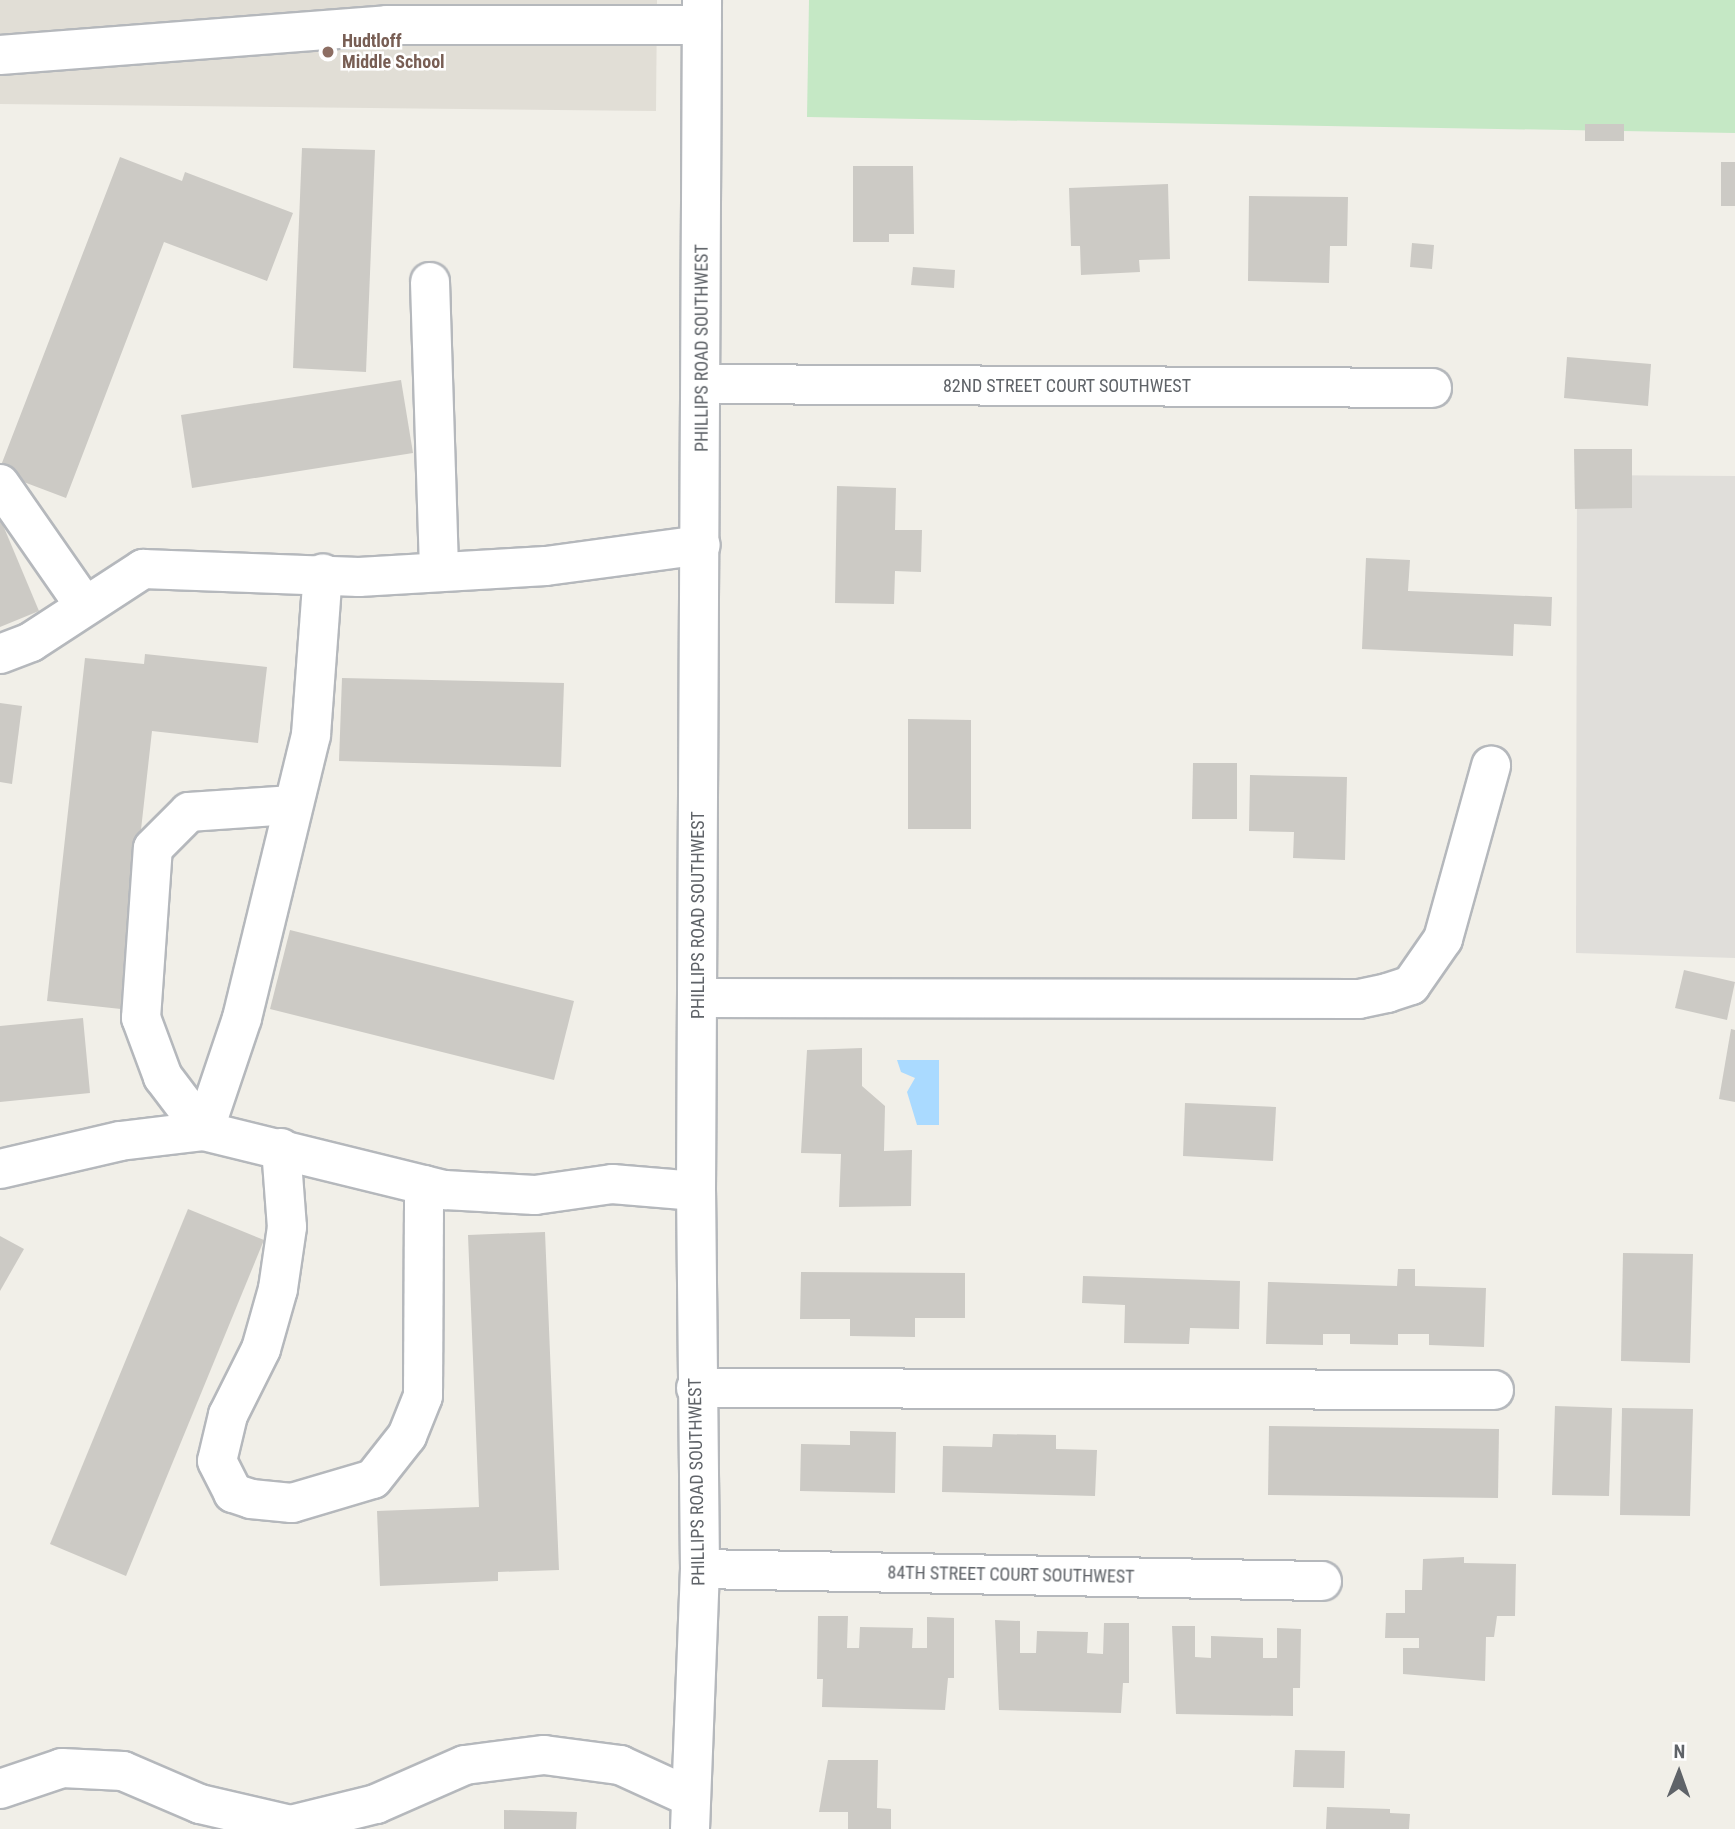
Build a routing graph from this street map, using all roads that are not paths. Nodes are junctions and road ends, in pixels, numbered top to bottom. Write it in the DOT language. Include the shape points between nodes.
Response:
graph roads {
  1 [pos="702,12"];
  2 [pos="0,55"];
  3 [pos="430,282"];
  4 [pos="702,384"];
  5 [pos="1432,388"];
  6 [pos="0,484"];
  7 [pos="701,545"];
  8 [pos="439,572"];
  9 [pos="323,573"];
  10 [pos="84,605"];
  11 [pos="0,654"];
  12 [pos="1491,766"];
  13 [pos="293,805"];
  14 [pos="697,998"];
  15 [pos="204,1131"];
  16 [pos="281,1149"];
  17 [pos="0,1169"];
  18 [pos="424,1185"];
  19 [pos="695,1191"];
  20 [pos="696,1388"];
  21 [pos="1494,1390"];
  22 [pos="700,1569"];
  23 [pos="1322,1581"];
  24 [pos="0,1789"];
  25 [pos="690,1813"];
  1 -- 2 [label="street" via="387,25"];
  1 -- 4 [label="street, PHILLIPS ROAD SOUTHWEST"];
  3 -- 8 [label="street"];
  4 -- 5 [label="street, 82ND STREET COURT SOUTHWEST"];
  4 -- 7 [label="street, PHILLIPS ROAD SOUTHWEST"];
  6 -- 10 [label="street"];
  7 -- 8 [label="street" via="546,566"];
  7 -- 14 [label="street, PHILLIPS ROAD SOUTHWEST"];
  8 -- 9 [label="street" via="359,577"];
  9 -- 10 [label="street" via="166,574 143,569"];
  9 -- 13 [label="street" via="311,735"];
  10 -- 11 [label="street" via="31,642"];
  12 -- 14 [label="street" via="1443,939 1411,985 1387,993 1359,999"];
  13 -- 15 [label="street" via="242,1018"];
  13 -- 15 [label="street" via="189,813 153,848 141,1018 163,1077"];
  14 -- 19 [label="street, PHILLIPS ROAD SOUTHWEST"];
  15 -- 16 [label="street"];
  15 -- 17 [label="street" via="120,1140"];
  16 -- 18 [label="street"];
  16 -- 18 [label="street" via="287,1227 278,1289 261,1349 228,1415 217,1461 233,1493 251,1499 292,1503 373,1479 407,1436 423,1396"];
  18 -- 19 [label="street" via="535,1195 612,1184"];
  19 -- 20 [label="street, PHILLIPS ROAD SOUTHWEST"];
  20 -- 21 [label="street"];
  20 -- 22 [label="street, PHILLIPS ROAD SOUTHWEST"];
  22 -- 23 [label="street, 84TH STREET COURT SOUTHWEST"];
  22 -- 25 [label="street, PHILLIPS ROAD SOUTHWEST"];
  24 -- 25 [label="street" via="62,1768 123,1772 200,1804 291,1825 376,1804 465,1765 544,1755 620,1765"];
}
